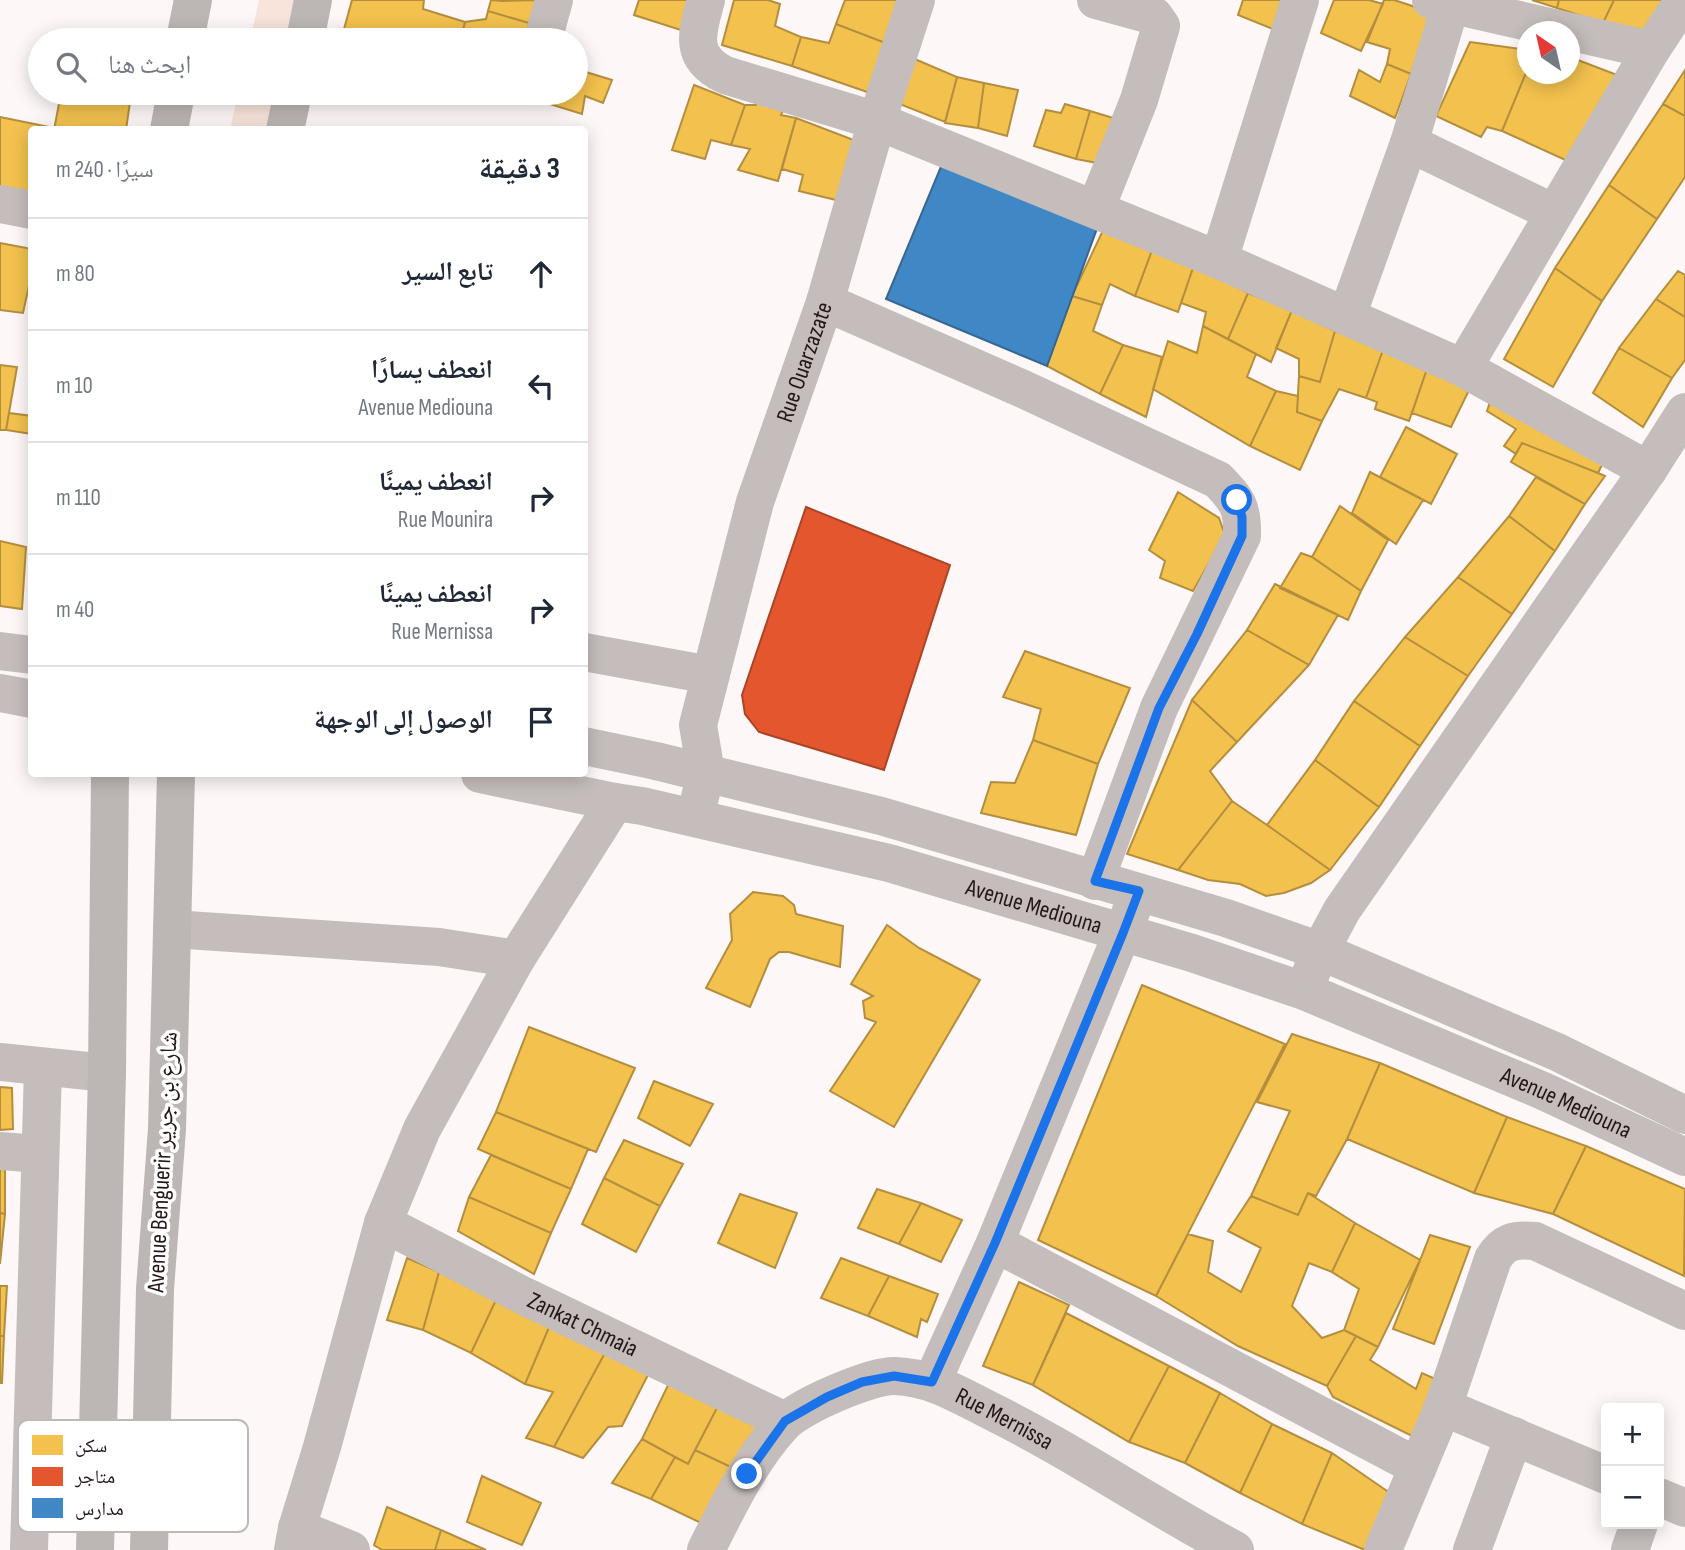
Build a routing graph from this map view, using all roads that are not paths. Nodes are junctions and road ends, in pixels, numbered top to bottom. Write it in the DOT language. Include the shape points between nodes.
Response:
graph roads {
  1 [pos="193,0"];
  2 [pos="313,0"];
  3 [pos="554,0"];
  4 [pos="706,0"];
  5 [pos="916,0"];
  6 [pos="1096,0"];
  7 [pos="1300,0"];
  8 [pos="1684,0"];
  9 [pos="1441,2"];
  10 [pos="188,28"];
  11 [pos="307,28"];
  12 [pos="546,28"];
  13 [pos="1651,50"];
  14 [pos="174,105"];
  15 [pos="290,105"];
  16 [pos="877,121"];
  17 [pos="170,126"];
  18 [pos="286,126"];
  19 [pos="1409,143"];
  20 [pos="0,204"];
  21 [pos="1096,208"];
  22 [pos="28,209"];
  23 [pos="1554,213"];
  24 [pos="1219,260"];
  25 [pos="825,302"];
  26 [pos="1347,316"];
  27 [pos="1463,368"];
  28 [pos="1685,412"];
  29 [pos="1666,457"];
  30 [pos="0,651"];
  31 [pos="588,653"];
  32 [pos="28,654"];
  33 [pos="710,675"];
  34 [pos="0,694"];
  35 [pos="28,698"];
  36 [pos="698,725"];
  37 [pos="588,747"];
  38 [pos="656,761"];
  39 [pos="706,773"];
  40 [pos="110,777"];
  41 [pos="176,777"];
  42 [pos="495,777"];
  43 [pos="629,804"];
  44 [pos="695,819"];
  45 [pos="1095,881"];
  46 [pos="1139,891"];
  47 [pos="172,929"];
  48 [pos="1123,933"];
  49 [pos="1320,951"];
  50 [pos="516,959"];
  51 [pos="1304,991"];
  52 [pos="0,1062"];
  53 [pos="43,1068"];
  54 [pos="107,1073"];
  55 [pos="1685,1115"];
  56 [pos="0,1151"];
  57 [pos="39,1154"];
  58 [pos="1685,1157"];
  59 [pos="383,1223"];
  60 [pos="995,1243"];
  61 [pos="1685,1311"];
  62 [pos="932,1382"];
  63 [pos="1443,1407"];
  64 [pos="32,1420"];
  65 [pos="98,1420"];
  66 [pos="152,1420"];
  67 [pos="785,1421"];
  68 [pos="1514,1436"];
  69 [pos="1418,1467"];
  70 [pos="1601,1473"];
  71 [pos="1664,1499"];
  72 [pos="1685,1508"];
  73 [pos="1637,1529"];
  74 [pos="29,1532"];
  75 [pos="95,1532"];
  76 [pos="149,1532"];
  77 [pos="295,1539"];
  78 [pos="29,1550"];
  79 [pos="95,1550"];
  80 [pos="149,1550"];
  81 [pos="351,1550"];
  82 [pos="706,1550"];
  83 [pos="1235,1550"];
  84 [pos="1383,1550"];
  85 [pos="1472,1550"];
  86 [pos="1630,1550"];
  1 -- 10 [label="main road"];
  2 -- 11 [label="main road"];
  3 -- 12 [label="street"];
  4 -- 16 [label="street" via="697,42 711,68"];
  5 -- 16 [label="street, Rue Ouarzazate"];
  6 -- 21 [label="street" via="1154,16 1161,26 1139,100"];
  7 -- 24 [label="street"];
  8 -- 13 [label="street"];
  9 -- 13 [label="street"];
  9 -- 19 [label="street"];
  13 -- 23 [label="street"];
  14 -- 17 [label="main road"];
  15 -- 18 [label="main road"];
  16 -- 21 [label="street"];
  16 -- 25 [label="street, Rue Ouarzazate"];
  19 -- 23 [label="street"];
  19 -- 26 [label="street"];
  20 -- 22 [label="street"];
  21 -- 24 [label="street"];
  23 -- 27 [label="street"];
  24 -- 26 [label="street"];
  25 -- 33 [label="street, Rue Ouarzazate" via="755,502"];
  25 -- 45 [label="street" via="1218,480 1237,500 1242,536 1159,708"];
  26 -- 27 [label="street"];
  27 -- 29 [label="street"];
  28 -- 29 [label="street"];
  29 -- 49 [label="street" via="1429,782 1342,910"];
  30 -- 32 [label="street"];
  31 -- 33 [label="street"];
  33 -- 36 [label="street, Rue Ouarzazate"];
  34 -- 35 [label="street"];
  36 -- 38 [label="street"];
  36 -- 39 [label="street, Rue Ouarzazate"];
  37 -- 38 [label="street, Avenue Mediouna"];
  38 -- 39 [label="street, Avenue Mediouna"];
  38 -- 43 [label="street"];
  39 -- 44 [label="street, Rue Ouarzazate"];
  39 -- 45 [label="street, Avenue Mediouna" via="881,816"];
  40 -- 54 [label="main road"];
  41 -- 47 [label="main road, Avenue Benguerir شارع بن جرير"];
  42 -- 43 [label="street, Avenue Mediouna"];
  43 -- 44 [label="street, Avenue Mediouna"];
  43 -- 50 [label="street"];
  44 -- 48 [label="street, Avenue Mediouna" via="889,863"];
  45 -- 46 [label="street, Avenue Mediouna"];
  46 -- 48 [label="street"];
  46 -- 49 [label="street, Avenue Mediouna"];
  47 -- 50 [label="street" via="439,947"];
  47 -- 66 [label="main road, Avenue Benguerir شارع بن جرير"];
  48 -- 51 [label="street, Avenue Mediouna"];
  48 -- 60 [label="street"];
  49 -- 51 [label="street"];
  49 -- 55 [label="street, Avenue Mediouna" via="1557,1052"];
  50 -- 59 [label="street" via="422,1129"];
  51 -- 58 [label="street, Avenue Mediouna" via="1541,1090"];
  52 -- 53 [label="street"];
  53 -- 54 [label="street"];
  53 -- 57 [label="street"];
  54 -- 65 [label="main road"];
  56 -- 57 [label="street"];
  57 -- 64 [label="street"];
  59 -- 67 [label="street, Zankat Chmaia"];
  59 -- 77 [label="street"];
  60 -- 62 [label="street"];
  60 -- 69 [label="street"];
  61 -- 63 [label="street" via="1535,1241 1508,1242 1493,1259"];
  62 -- 67 [label="street, Rue Mernissa" via="894,1376 862,1382"];
  62 -- 83 [label="street, Rue Mernissa" via="1034,1432"];
  63 -- 68 [label="street"];
  63 -- 69 [label="street"];
  67 -- 82 [label="street, Rue Mernissa" via="747,1474"];
  68 -- 70 [label="street"];
  68 -- 85 [label="street"];
  69 -- 84 [label="street"];
  71 -- 72 [label="street"];
  73 -- 86 [label="street"];
  74 -- 78 [label="street"];
  75 -- 79 [label="main road"];
  76 -- 80 [label="main road, Avenue Benguerir شارع بن جرير"];
  77 -- 81 [label="street"];
}
